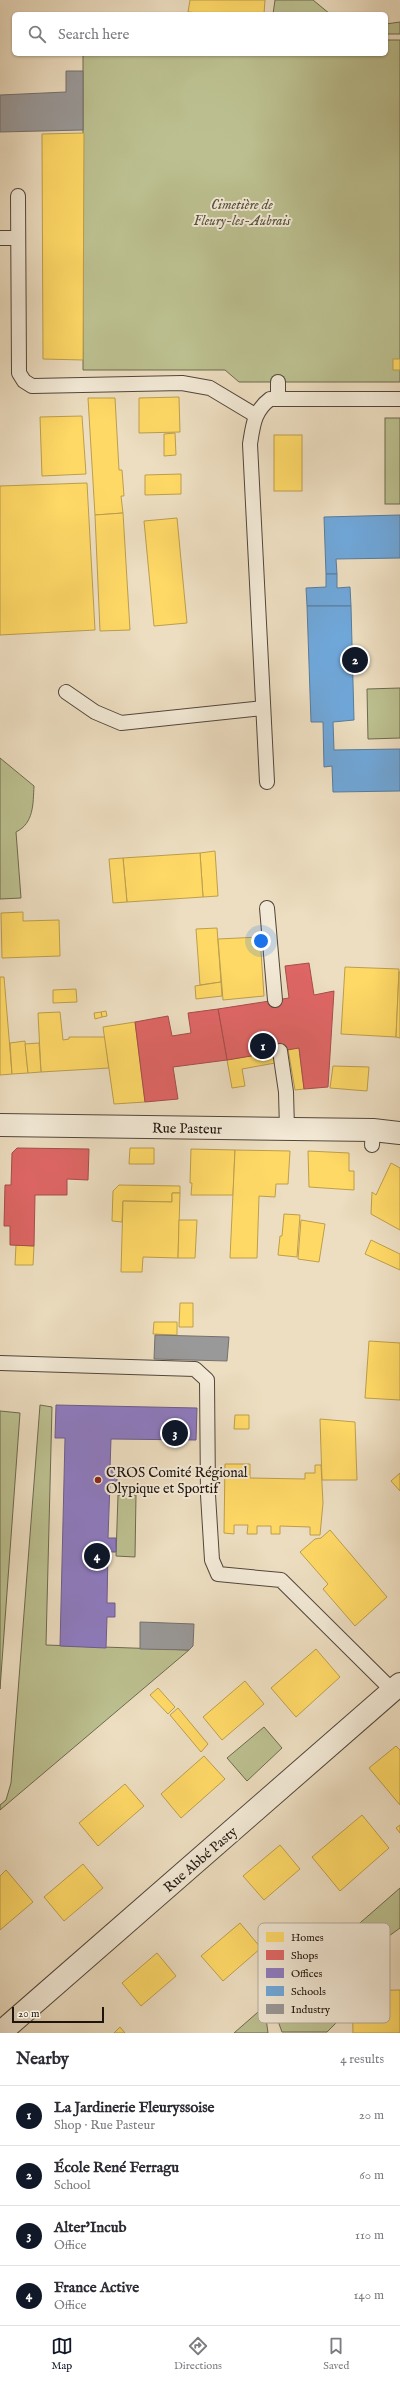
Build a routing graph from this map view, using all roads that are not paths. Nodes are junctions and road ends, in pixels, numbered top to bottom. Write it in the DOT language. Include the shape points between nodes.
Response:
graph roads {
  1 [pos="18,196"];
  2 [pos="0,238"];
  3 [pos="18,238"];
  4 [pos="278,382"];
  5 [pos="278,399"];
  6 [pos="400,399"];
  7 [pos="255,415"];
  8 [pos="66,692"];
  9 [pos="263,708"];
  10 [pos="267,782"];
  11 [pos="267,908"];
  12 [pos="274,1000"];
  13 [pos="280,1051"];
  14 [pos="0,1125"];
  15 [pos="287,1129"];
  16 [pos="400,1133"];
  17 [pos="0,1363"];
  18 [pos="396,1688"];
  19 [pos="0,2033"];
  1 -- 3 [label="lane"];
  2 -- 3 [label="lane"];
  3 -- 7 [label="lane" via="19,373 24,381 32,386 182,384 210,388"];
  4 -- 5 [label="lane"];
  5 -- 6 [label="lane"];
  5 -- 7 [label="lane" via="270,399"];
  7 -- 9 [label="lane" via="250,444"];
  8 -- 9 [label="lane" via="95,712 121,722"];
  9 -- 10 [label="lane"];
  11 -- 12 [label="lane"];
  13 -- 15 [label="lane" via="286,1092"];
  14 -- 15 [label="street, Rue Pasteur"];
  15 -- 16 [label="street, Rue Pasteur" via="372,1138"];
  17 -- 18 [label="lane" via="196,1369 206,1380 212,1560 218,1574 281,1580"];
  18 -- 19 [label="street, Rue Abbé Pasty"];
}
